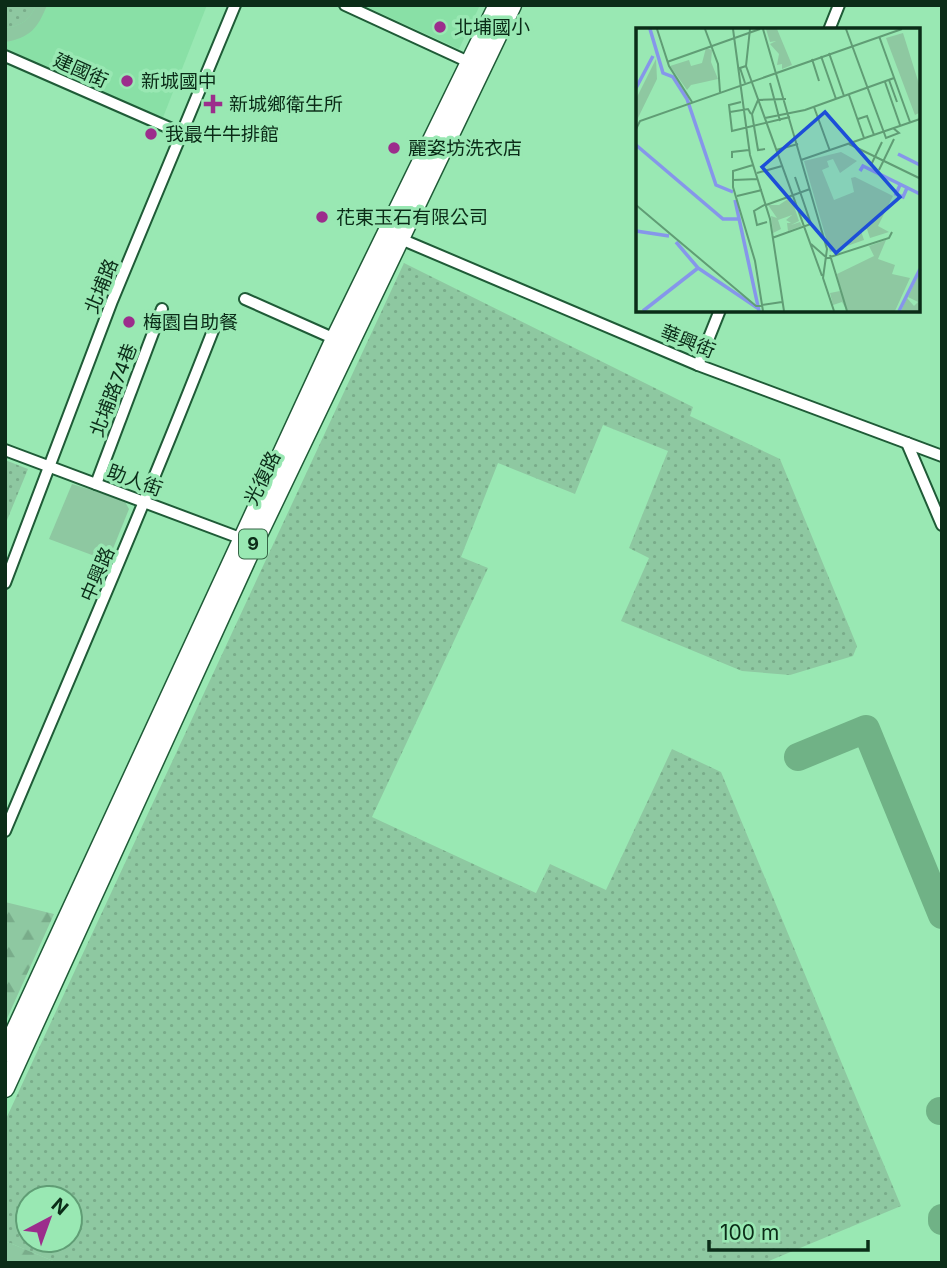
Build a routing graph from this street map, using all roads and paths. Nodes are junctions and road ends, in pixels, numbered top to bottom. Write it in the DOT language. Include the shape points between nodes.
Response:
graph roads {
  1 [pos="235,5"];
  2 [pos="345,5"];
  3 [pos="498,5"];
  4 [pos="512,5"];
  5 [pos="839,5"];
  6 [pos="830,28"];
  7 [pos="5,56"];
  8 [pos="476,66"];
  9 [pos="181,133"];
  10 [pos="394,237"];
  11 [pos="245,299"];
  12 [pos="162,309"];
  13 [pos="719,312"];
  14 [pos="214,328"];
  15 [pos="335,339"];
  16 [pos="698,365"];
  17 [pos="907,443"];
  18 [pos="5,450"];
  19 [pos="942,456"];
  20 [pos="50,467"];
  21 [pos="96,484"];
  22 [pos="146,503"];
  23 [pos="942,525"];
  24 [pos="248,541"];
  25 [pos="5,583"];
  26 [pos="5,831"];
  27 [pos="5,1053"];
  28 [pos="5,1088"];
  1 -- 9 [label="street, 北埔路"];
  2 -- 8 [label="street"];
  3 -- 8 [label="main road, 光復路 / 9"];
  4 -- 8 [label="main road, 光復路 / 9"];
  5 -- 6 [label="street"];
  7 -- 9 [label="street, 建國街"];
  8 -- 10 [label="main road, 光復路 / 9"];
  9 -- 20 [label="street, 北埔路"];
  10 -- 15 [label="main road, 光復路 / 9"];
  10 -- 16 [label="street, 華興街"];
  10 -- 24 [label="main road, 光復路 / 9"];
  11 -- 15 [label="street"];
  12 -- 21 [label="street, 北埔路74巷"];
  13 -- 16 [label="street"];
  14 -- 22 [label="street, 中興路"];
  15 -- 24 [label="main road, 光復路 / 9"];
  16 -- 17 [label="street, 華興街"];
  17 -- 19 [label="street, 華興街"];
  17 -- 23 [label="street"];
  18 -- 20 [label="street, 助人街"];
  20 -- 21 [label="street, 助人街"];
  20 -- 25 [label="street, 北埔路"];
  21 -- 22 [label="street, 助人街"];
  22 -- 24 [label="street, 助人街"];
  22 -- 26 [label="street, 中興路"];
  24 -- 27 [label="main road, 光復路 / 9"];
  24 -- 28 [label="main road, 光復路 / 9"];
}
